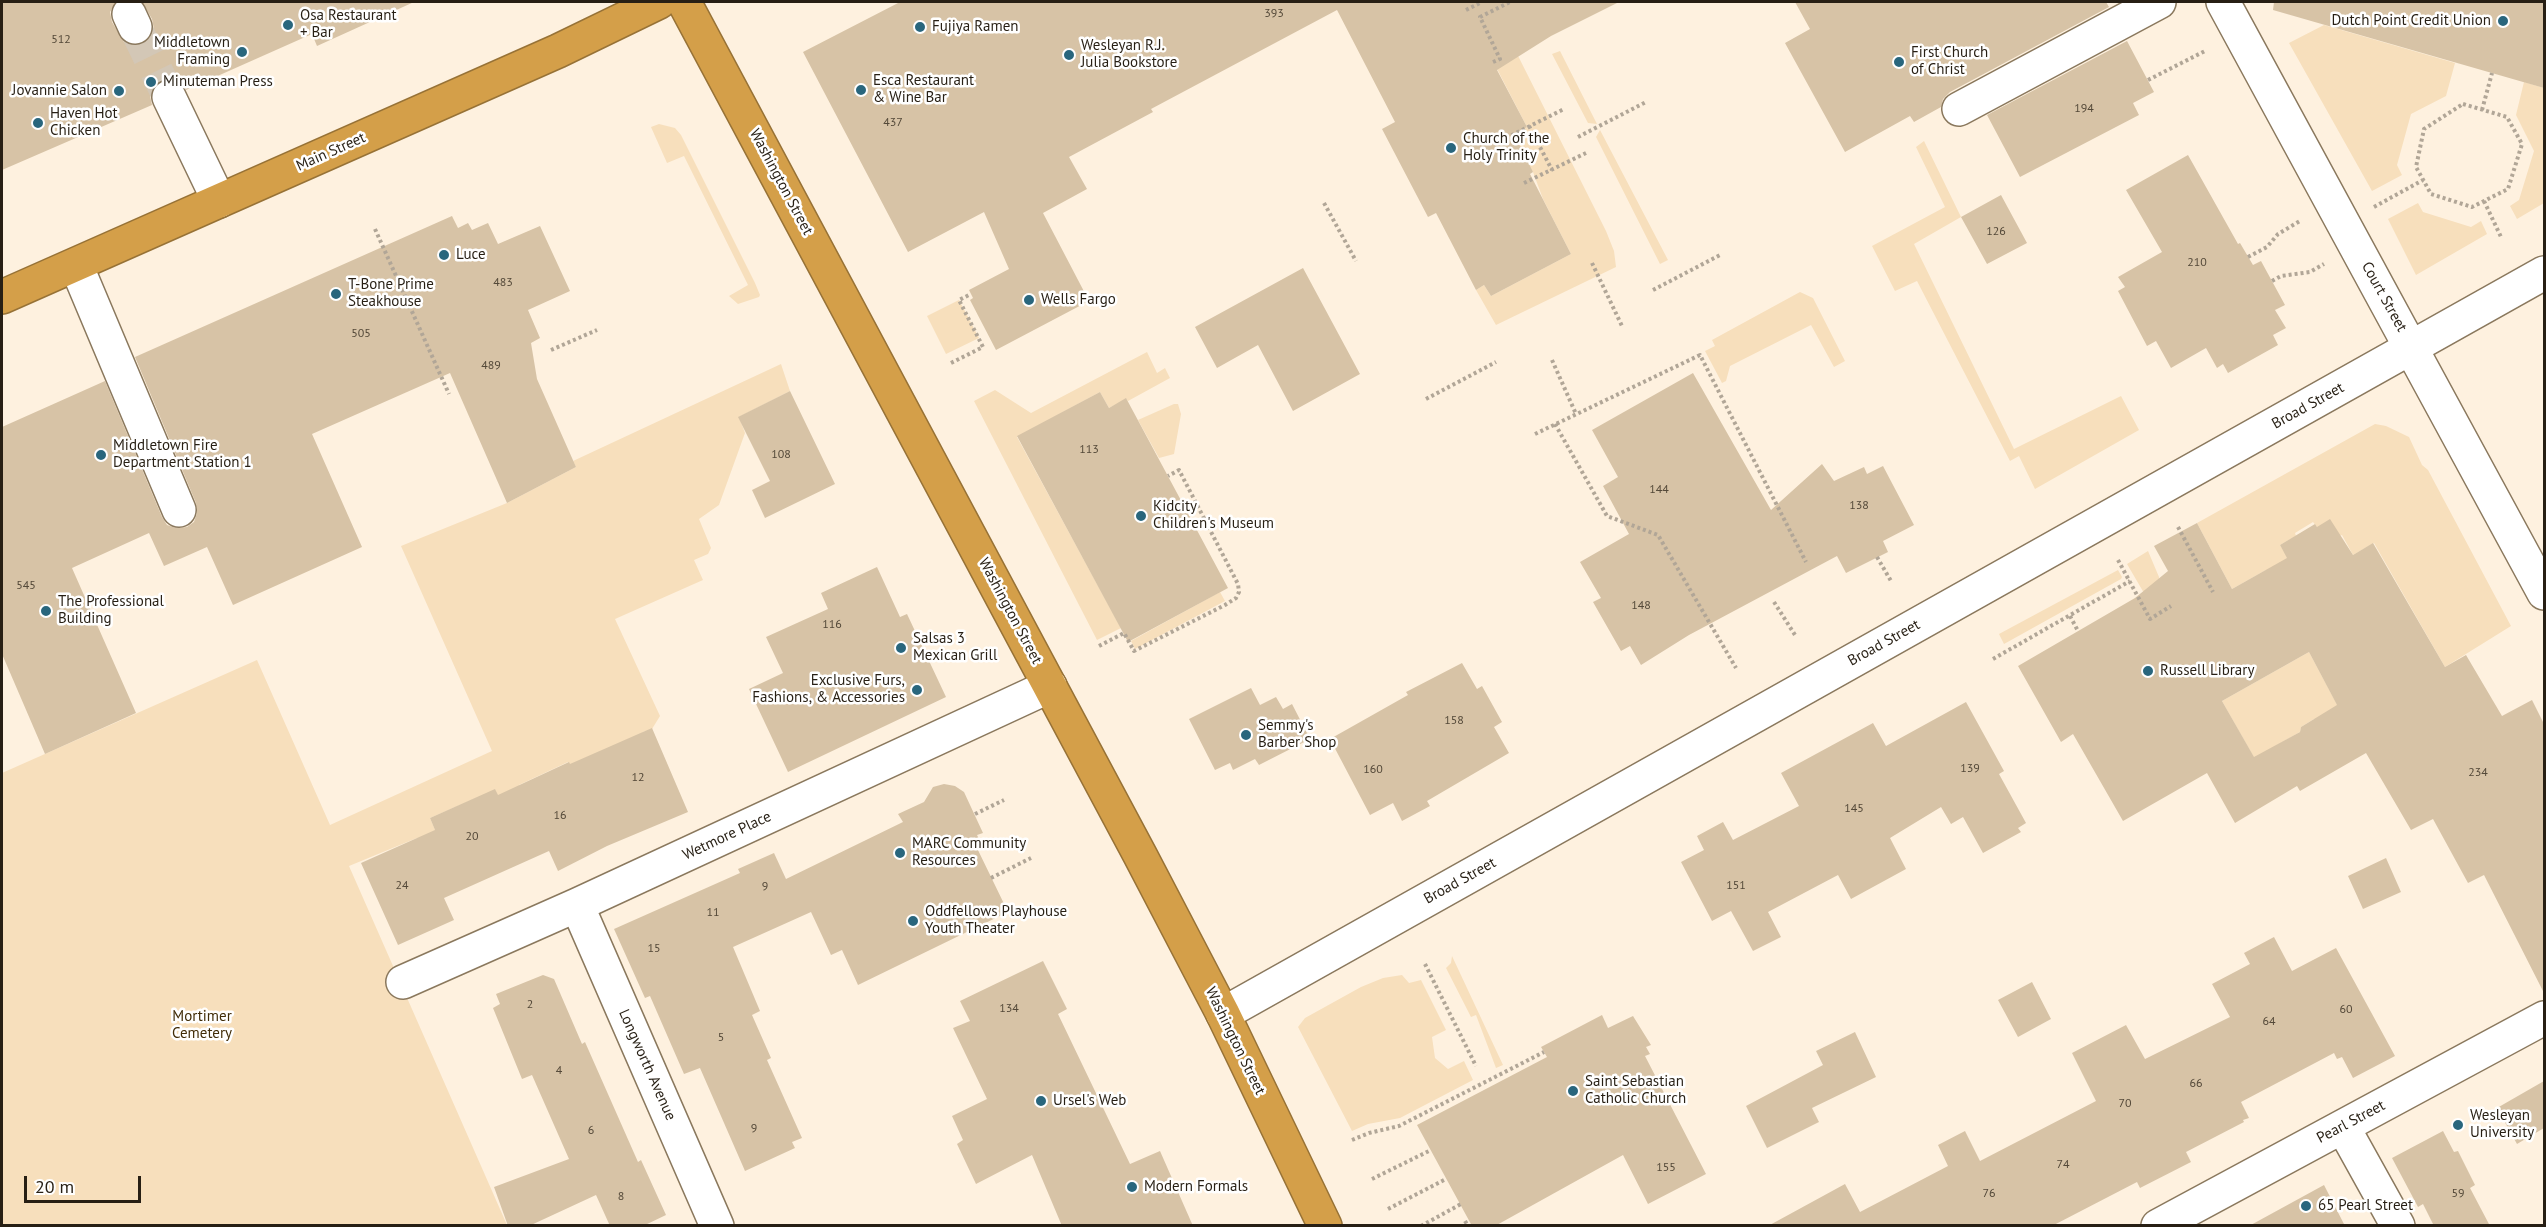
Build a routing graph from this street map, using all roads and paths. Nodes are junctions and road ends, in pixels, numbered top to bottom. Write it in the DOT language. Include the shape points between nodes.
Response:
graph roads {
  1 [pos="659,2"];
  2 [pos="684,2"];
  3 [pos="1482,2"];
  4 [pos="1510,2"];
  5 [pos="2159,2"];
  6 [pos="2223,2"];
  7 [pos="1466,10"];
  8 [pos="2205,51"];
  9 [pos="1493,62"];
  10 [pos="2492,73"];
  11 [pos="2148,80"];
  12 [pos="169,97"];
  13 [pos="1646,102"];
  14 [pos="1564,109"];
  15 [pos="1959,109"];
  16 [pos="2482,110"];
  17 [pos="1529,126"];
  18 [pos="1578,137"];
  19 [pos="1506,138"];
  20 [pos="1586,153"];
  21 [pos="1552,170"];
  22 [pos="2423,180"];
  23 [pos="1524,183"];
  24 [pos="219,201"];
  25 [pos="2484,201"];
  26 [pos="1324,203"];
  27 [pos="2370,209"];
  28 [pos="2300,221"];
  29 [pos="375,229"];
  30 [pos="2501,237"];
  31 [pos="1722,254"];
  32 [pos="2248,257"];
  33 [pos="1356,261"];
  34 [pos="1592,263"];
  35 [pos="2324,264"];
  36 [pos="76,265"];
  37 [pos="2544,273"];
  38 [pos="2272,281"];
  39 [pos="1653,290"];
  40 [pos="971,294"];
  41 [pos="2,297"];
  42 [pos="1622,326"];
  43 [pos="597,330"];
  44 [pos="2412,347"];
  45 [pos="551,350"];
  46 [pos="1552,360"];
  47 [pos="1496,362"];
  48 [pos="951,363"];
  49 [pos="449,394"];
  50 [pos="1426,399"];
  51 [pos="1576,414"];
  52 [pos="1555,424"];
  53 [pos="1535,434"];
  54 [pos="1168,476"];
  55 [pos="179,510"];
  56 [pos="2178,527"];
  57 [pos="1877,557"];
  58 [pos="2118,560"];
  59 [pos="1806,562"];
  60 [pos="1890,581"];
  61 [pos="2130,581"];
  62 [pos="2213,592"];
  63 [pos="2544,593"];
  64 [pos="1774,602"];
  65 [pos="2171,606"];
  66 [pos="2070,615"];
  67 [pos="2078,631"];
  68 [pos="1795,635"];
  69 [pos="1099,646"];
  70 [pos="1993,658"];
  71 [pos="1736,668"];
  72 [pos="1050,686"];
  73 [pos="1004,800"];
  74 [pos="975,814"];
  75 [pos="1031,858"];
  76 [pos="991,878"];
  77 [pos="577,905"];
  78 [pos="1425,964"];
  79 [pos="403,982"];
  80 [pos="1223,1014"];
  81 [pos="2544,1018"];
  82 [pos="1544,1052"];
  83 [pos="1476,1066"];
  84 [pos="2343,1126"];
  85 [pos="1352,1140"];
  86 [pos="1431,1150"];
  87 [pos="1372,1179"];
  88 [pos="1446,1179"];
  89 [pos="1461,1204"];
  90 [pos="1388,1209"];
  91 [pos="717,1226"];
  92 [pos="1325,1226"];
  93 [pos="1420,1226"];
  94 [pos="2158,1226"];
  95 [pos="2398,1226"];
  1 -- 24 [label="highway, Main Street" via="558,51"];
  2 -- 72 [label="highway, Washington Street"];
  3 -- 7 [label="path"];
  4 -- 9 [label="path" via="1480,17 1500,59"];
  5 -- 15 [label="street"];
  6 -- 44 [label="street, Court Street"];
  8 -- 11 [label="path"];
  10 -- 16 [label="path"];
  12 -- 24 [label="street"];
  13 -- 18 [label="path"];
  14 -- 17 [label="path"];
  16 -- 22 [label="path" via="2463,105 2424,129 2416,167"];
  16 -- 25 [label="path" via="2507,117 2522,144 2508,189"];
  17 -- 19 [label="path"];
  17 -- 21 [label="path"];
  20 -- 21 [label="path"];
  21 -- 23 [label="path"];
  22 -- 25 [label="path" via="2431,195 2472,207"];
  22 -- 27 [label="path"];
  24 -- 36 [label="highway, Main Street"];
  25 -- 30 [label="path"];
  26 -- 33 [label="path"];
  28 -- 32 [label="path"];
  29 -- 49 [label="path"];
  31 -- 39 [label="path"];
  34 -- 42 [label="path"];
  35 -- 38 [label="path" via="2310,272"];
  36 -- 41 [label="highway, Main Street"];
  36 -- 55 [label="street"];
  37 -- 44 [label="street, Broad Street"];
  40 -- 48 [label="path" via="959,300 983,347"];
  43 -- 45 [label="path"];
  44 -- 63 [label="street, Court Street"];
  44 -- 80 [label="street, Broad Street"];
  46 -- 51 [label="path"];
  47 -- 50 [label="path"];
  51 -- 52 [label="path"];
  51 -- 59 [label="path" via="1700,355"];
  52 -- 53 [label="path"];
  52 -- 71 [label="path" via="1607,516 1658,535"];
  54 -- 69 [label="path" via="1179,470 1239,592 1225,605 1134,651 1124,633"];
  56 -- 62 [label="path"];
  57 -- 60 [label="path"];
  58 -- 61 [label="path"];
  61 -- 65 [label="path" via="2150,618"];
  61 -- 66 [label="path"];
  64 -- 68 [label="path"];
  66 -- 67 [label="path"];
  66 -- 70 [label="path"];
  72 -- 77 [label="street, Wetmore Place"];
  72 -- 80 [label="highway, Washington Street"];
  73 -- 74 [label="path"];
  75 -- 76 [label="path"];
  77 -- 79 [label="street, Wetmore Place"];
  77 -- 91 [label="street, Longworth Avenue"];
  78 -- 83 [label="path"];
  80 -- 92 [label="highway, Washington Street"];
  81 -- 84 [label="street, Pearl Street"];
  82 -- 85 [label="path" via="1399,1126"];
  84 -- 94 [label="street, Pearl Street"];
  84 -- 95 [label="street"];
  86 -- 87 [label="path"];
  88 -- 90 [label="path"];
  89 -- 93 [label="path"];
}
